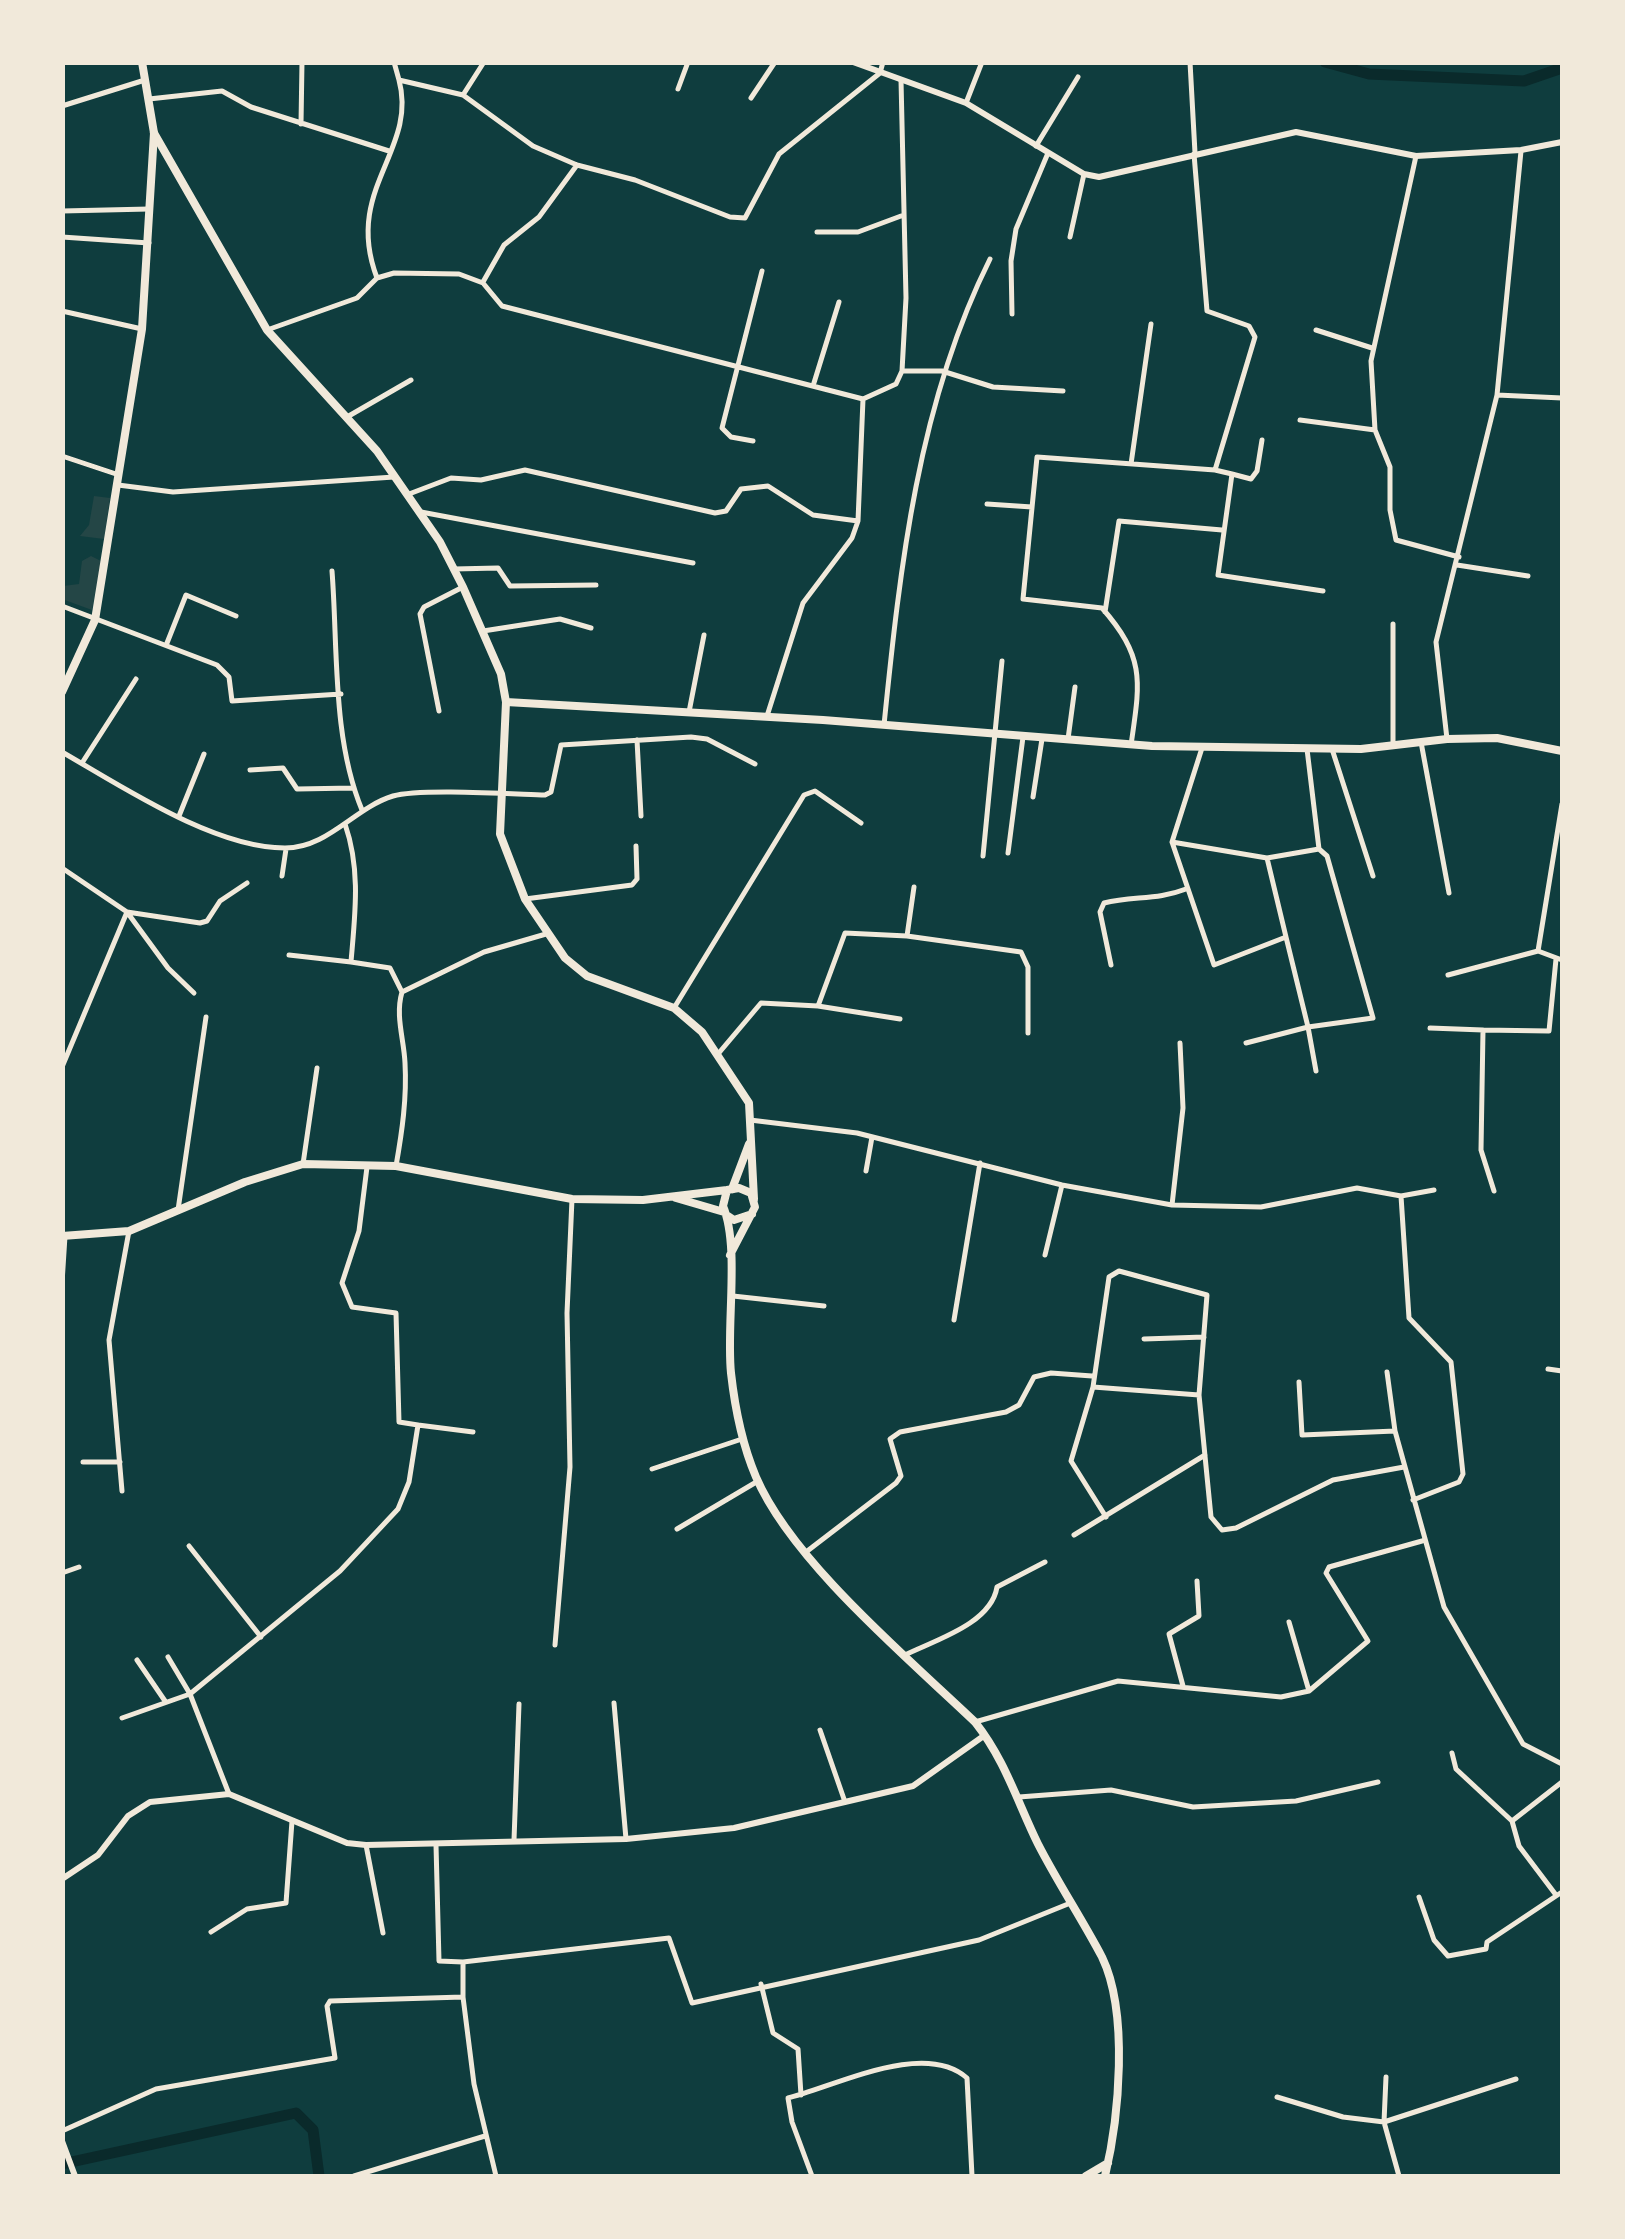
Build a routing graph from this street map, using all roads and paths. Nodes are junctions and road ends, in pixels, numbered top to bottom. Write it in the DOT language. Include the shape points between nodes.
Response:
graph roads {
  1 [pos="142,62"];
  2 [pos="302,62"];
  3 [pos="484,62"];
  4 [pos="688,62"];
  5 [pos="775,62"];
  6 [pos="853,62"];
  7 [pos="883,62"];
  8 [pos="982,62"];
  9 [pos="1190,62"];
  10 [pos="394,64"];
  11 [pos="880,73"];
  12 [pos="1078,78"];
  13 [pos="145,80"];
  14 [pos="399,80"];
  15 [pos="901,80"];
  16 [pos="678,89"];
  17 [pos="463,96"];
  18 [pos="751,98"];
  19 [pos="149,100"];
  20 [pos="966,103"];
  21 [pos="62,106"];
  22 [pos="301,124"];
  23 [pos="154,133"];
  24 [pos="1562,142"];
  25 [pos="1036,146"];
  26 [pos="1521,150"];
  27 [pos="389,151"];
  28 [pos="1048,153"];
  29 [pos="1194,153"];
  30 [pos="1416,156"];
  31 [pos="577,166"];
  32 [pos="1084,174"];
  33 [pos="152,208"];
  34 [pos="62,211"];
  35 [pos="901,216"];
  36 [pos="817,232"];
  37 [pos="62,237"];
  38 [pos="1070,237"];
  39 [pos="150,243"];
  40 [pos="990,259"];
  41 [pos="762,271"];
  42 [pos="377,278"];
  43 [pos="483,283"];
  44 [pos="839,302"];
  45 [pos="62,310"];
  46 [pos="1012,314"];
  47 [pos="1151,324"];
  48 [pos="142,329"];
  49 [pos="267,330"];
  50 [pos="1316,330"];
  51 [pos="1372,348"];
  52 [pos="735,365"];
  53 [pos="902,371"];
  54 [pos="942,372"];
  55 [pos="411,380"];
  56 [pos="813,386"];
  57 [pos="1063,392"];
  58 [pos="1496,395"];
  59 [pos="1562,398"];
  60 [pos="863,399"];
  61 [pos="347,417"];
  62 [pos="1300,420"];
  63 [pos="1375,430"];
  64 [pos="753,440"];
  65 [pos="1262,440"];
  66 [pos="62,456"];
  67 [pos="1131,464"];
  68 [pos="1216,470"];
  69 [pos="1232,474"];
  70 [pos="397,476"];
  71 [pos="119,480"];
  72 [pos="409,494"];
  73 [pos="987,504"];
  74 [pos="1032,506"];
  75 [pos="421,512"];
  76 [pos="858,521"];
  77 [pos="1223,530"];
  78 [pos="1459,556"];
  79 [pos="693,563"];
  80 [pos="1457,565"];
  81 [pos="454,569"];
  82 [pos="332,571"];
  83 [pos="1528,576"];
  84 [pos="596,586"];
  85 [pos="463,587"];
  86 [pos="1323,591"];
  87 [pos="62,606"];
  88 [pos="1105,612"];
  89 [pos="236,616"];
  90 [pos="95,620"];
  91 [pos="1393,624"];
  92 [pos="591,628"];
  93 [pos="482,631"];
  94 [pos="704,635"];
  95 [pos="167,644"];
  96 [pos="1002,661"];
  97 [pos="136,679"];
  98 [pos="1074,688"];
  99 [pos="62,692"];
  100 [pos="341,694"];
  101 [pos="506,702"];
  102 [pos="439,711"];
  103 [pos="689,712"];
  104 [pos="766,716"];
  105 [pos="884,725"];
  106 [pos="994,733"];
  107 [pos="1023,737"];
  108 [pos="1447,738"];
  109 [pos="1042,739"];
  110 [pos="637,740"];
  111 [pos="1068,741"];
  112 [pos="1421,742"];
  113 [pos="1131,745"];
  114 [pos="1203,745"];
  115 [pos="1393,745"];
  116 [pos="1307,749"];
  117 [pos="1332,749"];
  118 [pos="1562,751"];
  119 [pos="62,752"];
  120 [pos="204,754"];
  121 [pos="82,763"];
  122 [pos="755,764"];
  123 [pos="250,770"];
  124 [pos="353,788"];
  125 [pos="500,794"];
  126 [pos="1033,798"];
  127 [pos="1562,804"];
  128 [pos="362,810"];
  129 [pos="179,816"];
  130 [pos="642,816"];
  131 [pos="345,823"];
  132 [pos="861,823"];
  133 [pos="1172,842"];
  134 [pos="636,846"];
  135 [pos="286,848"];
  136 [pos="1319,849"];
  137 [pos="1008,853"];
  138 [pos="983,856"];
  139 [pos="1267,858"];
  140 [pos="62,868"];
  141 [pos="282,876"];
  142 [pos="1373,876"];
  143 [pos="247,884"];
  144 [pos="914,886"];
  145 [pos="1186,889"];
  146 [pos="1449,893"];
  147 [pos="524,899"];
  148 [pos="126,912"];
  149 [pos="546,934"];
  150 [pos="907,936"];
  151 [pos="1286,937"];
  152 [pos="1538,951"];
  153 [pos="289,955"];
  154 [pos="1560,959"];
  155 [pos="351,962"];
  156 [pos="1111,965"];
  157 [pos="1448,975"];
  158 [pos="402,992"];
  159 [pos="194,993"];
  160 [pos="818,1006"];
  161 [pos="674,1008"];
  162 [pos="206,1017"];
  163 [pos="900,1020"];
  164 [pos="1308,1027"];
  165 [pos="1430,1028"];
  166 [pos="1483,1030"];
  167 [pos="1028,1033"];
  168 [pos="1180,1043"];
  169 [pos="1246,1043"];
  170 [pos="718,1054"];
  171 [pos="62,1067"];
  172 [pos="317,1068"];
  173 [pos="1316,1070"];
  174 [pos="750,1120"];
  175 [pos="872,1137"];
  176 [pos="750,1140"];
  177 [pos="980,1163"];
  178 [pos="303,1164"];
  179 [pos="396,1166"];
  180 [pos="367,1167"];
  181 [pos="866,1171"];
  182 [pos="1062,1185"];
  183 [pos="730,1190"];
  184 [pos="1434,1190"];
  185 [pos="1494,1191"];
  186 [pos="1401,1196"];
  187 [pos="672,1197"];
  188 [pos="754,1198"];
  189 [pos="572,1199"];
  190 [pos="1172,1205"];
  191 [pos="178,1213"];
  192 [pos="726,1214"];
  193 [pos="752,1214"];
  194 [pos="130,1230"];
  195 [pos="64,1236"];
  196 [pos="730,1254"];
  197 [pos="1045,1255"];
  198 [pos="62,1284"];
  199 [pos="729,1296"];
  200 [pos="824,1306"];
  201 [pos="954,1320"];
  202 [pos="1204,1337"];
  203 [pos="1144,1339"];
  204 [pos="1548,1369"];
  205 [pos="1562,1370"];
  206 [pos="1387,1372"];
  207 [pos="1092,1376"];
  208 [pos="1299,1382"];
  209 [pos="1093,1387"];
  210 [pos="1199,1395"];
  211 [pos="418,1425"];
  212 [pos="1395,1431"];
  213 [pos="473,1432"];
  214 [pos="742,1439"];
  215 [pos="1205,1455"];
  216 [pos="82,1462"];
  217 [pos="121,1462"];
  218 [pos="1404,1466"];
  219 [pos="652,1469"];
  220 [pos="758,1481"];
  221 [pos="122,1491"];
  222 [pos="1414,1500"];
  223 [pos="1106,1517"];
  224 [pos="676,1529"];
  225 [pos="1074,1535"];
  226 [pos="1422,1540"];
  227 [pos="189,1546"];
  228 [pos="806,1552"];
  229 [pos="1044,1562"];
  230 [pos="79,1567"];
  231 [pos="62,1573"];
  232 [pos="1197,1580"];
  233 [pos="1289,1622"];
  234 [pos="262,1636"];
  235 [pos="554,1645"];
  236 [pos="905,1655"];
  237 [pos="168,1657"];
  238 [pos="138,1660"];
  239 [pos="1183,1686"];
  240 [pos="1309,1691"];
  241 [pos="190,1694"];
  242 [pos="165,1701"];
  243 [pos="614,1703"];
  244 [pos="519,1704"];
  245 [pos="122,1718"];
  246 [pos="975,1722"];
  247 [pos="820,1730"];
  248 [pos="985,1735"];
  249 [pos="1452,1753"];
  250 [pos="1562,1764"];
  251 [pos="1378,1782"];
  252 [pos="1562,1782"];
  253 [pos="229,1794"];
  254 [pos="1019,1797"];
  255 [pos="846,1804"];
  256 [pos="292,1821"];
  257 [pos="1512,1821"];
  258 [pos="626,1839"];
  259 [pos="514,1842"];
  260 [pos="366,1846"];
  261 [pos="436,1846"];
  262 [pos="62,1879"];
  263 [pos="1560,1894"];
  264 [pos="1420,1897"];
  265 [pos="1068,1904"];
  266 [pos="211,1932"];
  267 [pos="383,1933"];
  268 [pos="463,1962"];
  269 [pos="761,1984"];
  270 [pos="463,1997"];
  271 [pos="1386,2077"];
  272 [pos="1516,2080"];
  273 [pos="801,2094"];
  274 [pos="1277,2097"];
  275 [pos="1384,2122"];
  276 [pos="62,2131"];
  277 [pos="486,2136"];
  278 [pos="62,2142"];
  279 [pos="1108,2171"];
  280 [pos="75,2176"];
  281 [pos="354,2176"];
  282 [pos="496,2176"];
  283 [pos="812,2176"];
  284 [pos="972,2176"];
  285 [pos="1086,2176"];
  286 [pos="1400,2176"];
  1 -- 13 [label="main road"];
  2 -- 22 [label="street"];
  3 -- 17 [label="street"];
  4 -- 16 [label="street"];
  5 -- 18 [label="street"];
  6 -- 11 [label="street"];
  7 -- 11 [label="street"];
  8 -- 20 [label="street"];
  9 -- 29 [label="street"];
  10 -- 14 [label="street"];
  11 -- 15 [label="street"];
  11 -- 31 [label="street" via="779,154 745,218"];
  12 -- 25 [label="street"];
  13 -- 19 [label="main road"];
  13 -- 21 [label="street"];
  14 -- 17 [label="street"];
  14 -- 27 [label="street" via="400,130"];
  15 -- 20 [label="street"];
  15 -- 35 [label="street"];
  17 -- 31 [label="street" via="533,146"];
  19 -- 22 [label="street" via="222,92"];
  19 -- 23 [label="main road"];
  20 -- 25 [label="street"];
  22 -- 27 [label="street"];
  23 -- 33 [label="main road"];
  23 -- 49 [label="main road"];
  24 -- 26 [label="street"];
  25 -- 28 [label="street"];
  26 -- 30 [label="street"];
  26 -- 58 [label="street"];
  27 -- 42 [label="street" via="366,214"];
  28 -- 32 [label="street"];
  28 -- 46 [label="street" via="1016,229"];
  29 -- 30 [label="street" via="1296,132"];
  29 -- 32 [label="street" via="1099,177"];
  29 -- 68 [label="street" via="1206,311 1249,326 1255,337"];
  30 -- 51 [label="street"];
  31 -- 43 [label="street" via="540,218 504,245"];
  32 -- 38 [label="street"];
  33 -- 34 [label="street"];
  33 -- 39 [label="main road"];
  35 -- 36 [label="street" via="858,232"];
  35 -- 53 [label="street"];
  37 -- 39 [label="street"];
  39 -- 48 [label="main road"];
  40 -- 54 [label="street"];
  41 -- 52 [label="street"];
  42 -- 43 [label="street" via="440,272"];
  42 -- 49 [label="street" via="357,298"];
  43 -- 52 [label="street" via="502,306"];
  44 -- 56 [label="street"];
  45 -- 48 [label="street"];
  47 -- 67 [label="street"];
  48 -- 71 [label="main road"];
  49 -- 61 [label="main road"];
  50 -- 51 [label="street"];
  51 -- 63 [label="street"];
  52 -- 56 [label="street"];
  52 -- 64 [label="street" via="722,428 731,437"];
  53 -- 54 [label="street"];
  53 -- 60 [label="street" via="896,384"];
  54 -- 57 [label="street" via="993,386"];
  54 -- 105 [label="street" via="898,586"];
  55 -- 61 [label="street"];
  56 -- 60 [label="street"];
  58 -- 59 [label="street"];
  58 -- 78 [label="street"];
  60 -- 76 [label="street"];
  61 -- 70 [label="main road"];
  62 -- 63 [label="street"];
  63 -- 78 [label="street" via="1390,467 1396,540"];
  65 -- 69 [label="street" via="1251,478"];
  66 -- 71 [label="street"];
  67 -- 68 [label="street"];
  67 -- 74 [label="street" via="1037,456"];
  68 -- 69 [label="street"];
  69 -- 77 [label="street"];
  70 -- 71 [label="street" via="173,492"];
  70 -- 72 [label="main road"];
  71 -- 90 [label="main road"];
  72 -- 75 [label="main road"];
  72 -- 76 [label="street" via="452,478 481,480 525,470 715,514 726,511 741,488 768,486 813,515"];
  73 -- 74 [label="street"];
  74 -- 88 [label="street" via="1024,599"];
  75 -- 79 [label="street"];
  75 -- 81 [label="main road"];
  76 -- 104 [label="street" via="804,602"];
  77 -- 86 [label="street" via="1217,570 1222,577"];
  77 -- 88 [label="street" via="1119,521"];
  78 -- 80 [label="street"];
  80 -- 83 [label="street"];
  80 -- 108 [label="street" via="1435,652"];
  81 -- 84 [label="street" via="498,568 510,586"];
  81 -- 85 [label="main road"];
  82 -- 100 [label="street"];
  85 -- 93 [label="main road"];
  85 -- 102 [label="street" via="420,614"];
  87 -- 90 [label="street"];
  88 -- 113 [label="street" via="1132,644 1138,664"];
  89 -- 95 [label="street" via="186,595"];
  90 -- 95 [label="street"];
  90 -- 99 [label="main road"];
  91 -- 115 [label="street"];
  92 -- 93 [label="street" via="560,619"];
  93 -- 101 [label="main road"];
  94 -- 103 [label="street"];
  95 -- 100 [label="street" via="224,669 232,701"];
  96 -- 106 [label="street"];
  97 -- 121 [label="street"];
  98 -- 111 [label="street"];
  100 -- 124 [label="street"];
  101 -- 103 [label="main road"];
  101 -- 125 [label="main road"];
  103 -- 104 [label="main road"];
  104 -- 105 [label="main road"];
  105 -- 106 [label="main road"];
  106 -- 107 [label="main road"];
  106 -- 138 [label="street"];
  107 -- 109 [label="main road"];
  107 -- 137 [label="street"];
  108 -- 112 [label="main road"];
  108 -- 118 [label="main road" via="1497,738"];
  109 -- 111 [label="main road"];
  109 -- 126 [label="street"];
  110 -- 122 [label="street" via="708,739"];
  110 -- 125 [label="street" via="560,745 551,792"];
  110 -- 130 [label="street"];
  111 -- 113 [label="main road"];
  112 -- 115 [label="main road"];
  112 -- 146 [label="street"];
  113 -- 114 [label="main road"];
  114 -- 116 [label="main road"];
  114 -- 133 [label="street"];
  115 -- 117 [label="main road"];
  116 -- 117 [label="main road"];
  116 -- 136 [label="street"];
  117 -- 142 [label="street"];
  119 -- 121 [label="street"];
  120 -- 129 [label="street"];
  121 -- 129 [label="street"];
  123 -- 124 [label="street" via="283,768 297,789"];
  124 -- 128 [label="street"];
  125 -- 128 [label="street" via="400,794"];
  125 -- 147 [label="main road" via="500,834"];
  127 -- 152 [label="street"];
  128 -- 131 [label="street"];
  129 -- 135 [label="street" via="249,843"];
  131 -- 135 [label="street" via="320,840"];
  131 -- 155 [label="street" via="357,890"];
  132 -- 161 [label="street" via="816,792 804,795"];
  133 -- 139 [label="street"];
  133 -- 145 [label="street"];
  134 -- 147 [label="street" via="632,884"];
  135 -- 141 [label="street"];
  136 -- 139 [label="street"];
  136 -- 164 [label="street" via="1327,856 1373,1018"];
  139 -- 151 [label="street"];
  140 -- 148 [label="street"];
  143 -- 148 [label="street" via="200,923"];
  144 -- 150 [label="street"];
  145 -- 151 [label="street" via="1214,964"];
  145 -- 156 [label="street" via="1161,899 1130,896 1104,904"];
  147 -- 149 [label="main road"];
  148 -- 159 [label="street"];
  148 -- 171 [label="street"];
  149 -- 158 [label="street" via="484,952"];
  149 -- 161 [label="main road" via="587,976"];
  150 -- 160 [label="street" via="845,934"];
  150 -- 167 [label="street" via="1021,952 1028,967"];
  151 -- 164 [label="street"];
  152 -- 154 [label="street"];
  152 -- 157 [label="street"];
  153 -- 155 [label="street"];
  154 -- 166 [label="street" via="1548,1032"];
  155 -- 158 [label="street" via="390,968"];
  158 -- 179 [label="street" via="406,1063"];
  160 -- 163 [label="street"];
  160 -- 170 [label="street" via="761,1003"];
  161 -- 170 [label="main road"];
  162 -- 191 [label="street"];
  164 -- 169 [label="street"];
  164 -- 173 [label="street"];
  165 -- 166 [label="street"];
  166 -- 185 [label="street" via="1481,1150"];
  168 -- 190 [label="street" via="1183,1108"];
  170 -- 174 [label="main road" via="748,1103"];
  172 -- 178 [label="street"];
  174 -- 175 [label="street"];
  174 -- 176 [label="main road"];
  175 -- 177 [label="street"];
  175 -- 181 [label="street"];
  176 -- 183 [label="main road"];
  176 -- 188 [label="main road"];
  177 -- 182 [label="street"];
  177 -- 201 [label="street"];
  178 -- 180 [label="main road"];
  178 -- 191 [label="main road"];
  179 -- 180 [label="main road"];
  179 -- 189 [label="main road"];
  180 -- 211 [label="street" via="342,1283 352,1306 396,1312 399,1422"];
  182 -- 190 [label="street"];
  182 -- 197 [label="street"];
  183 -- 187 [label="main road"];
  183 -- 188 [label="main road"];
  183 -- 192 [label="main road"];
  184 -- 186 [label="street"];
  186 -- 190 [label="street" via="1358,1188 1261,1207"];
  186 -- 222 [label="street" via="1409,1318 1451,1362 1463,1474 1459,1482"];
  187 -- 189 [label="main road"];
  187 -- 192 [label="main road"];
  188 -- 193 [label="main road"];
  189 -- 235 [label="street" via="566,1314 570,1467"];
  191 -- 194 [label="main road"];
  192 -- 193 [label="main road" via="734,1220"];
  192 -- 196 [label="main road"];
  193 -- 196 [label="main road"];
  194 -- 195 [label="main road"];
  194 -- 217 [label="street" via="109,1340"];
  195 -- 198 [label="street"];
  196 -- 199 [label="main road"];
  199 -- 200 [label="street"];
  199 -- 214 [label="main road"];
  202 -- 203 [label="street"];
  202 -- 207 [label="street" via="1208,1304 1202,1291 1112,1273"];
  202 -- 210 [label="street"];
  204 -- 205 [label="street"];
  206 -- 212 [label="street"];
  207 -- 209 [label="street"];
  207 -- 228 [label="street" via="1034,1377 1020,1406 1006,1412 900,1432 890,1439 901,1476 896,1484"];
  208 -- 212 [label="street" via="1302,1435"];
  209 -- 210 [label="street"];
  209 -- 223 [label="street" via="1071,1461"];
  210 -- 215 [label="street"];
  211 -- 213 [label="street"];
  211 -- 234 [label="street" via="398,1509 340,1571"];
  212 -- 218 [label="street"];
  214 -- 219 [label="street"];
  214 -- 220 [label="main road"];
  215 -- 218 [label="street" via="1212,1517 1222,1530 1333,1480"];
  215 -- 223 [label="street"];
  216 -- 217 [label="street"];
  217 -- 221 [label="street"];
  218 -- 222 [label="street"];
  220 -- 224 [label="street"];
  220 -- 228 [label="main road"];
  222 -- 226 [label="street"];
  223 -- 225 [label="street"];
  226 -- 240 [label="street" via="1329,1567 1368,1642"];
  226 -- 250 [label="street" via="1444,1607 1523,1744"];
  227 -- 234 [label="street"];
  228 -- 236 [label="main road"];
  229 -- 236 [label="street" via="998,1588 980,1616"];
  230 -- 231 [label="street"];
  232 -- 239 [label="street" via="1199,1616 1169,1634"];
  233 -- 240 [label="street"];
  234 -- 241 [label="street"];
  236 -- 246 [label="main road"];
  237 -- 241 [label="street"];
  238 -- 242 [label="street"];
  239 -- 240 [label="street" via="1281,1697"];
  239 -- 246 [label="street" via="1118,1680"];
  241 -- 242 [label="street"];
  241 -- 253 [label="street"];
  242 -- 245 [label="street"];
  243 -- 258 [label="street"];
  244 -- 259 [label="street"];
  246 -- 248 [label="main road"];
  247 -- 255 [label="street"];
  248 -- 254 [label="main road"];
  248 -- 255 [label="street" via="912,1786"];
  249 -- 257 [label="street" via="1456,1769"];
  251 -- 254 [label="street" via="1296,1800 1193,1807 1111,1790"];
  252 -- 257 [label="street"];
  253 -- 256 [label="street"];
  253 -- 262 [label="street" via="150,1802 128,1816 98,1855"];
  254 -- 265 [label="main road"];
  255 -- 258 [label="street" via="734,1828"];
  256 -- 260 [label="street"];
  256 -- 266 [label="street" via="286,1904 247,1909"];
  257 -- 263 [label="street" via="1518,1846"];
  258 -- 259 [label="street"];
  259 -- 261 [label="street"];
  260 -- 261 [label="street"];
  260 -- 267 [label="street"];
  261 -- 268 [label="street" via="439,1960"];
  263 -- 264 [label="street" via="1487,1942 1486,1949 1448,1956 1434,1940"];
  265 -- 269 [label="street" via="979,1940"];
  265 -- 279 [label="main road" via="1102,1959 1116,2005"];
  268 -- 269 [label="street" via="670,1938 692,2003"];
  268 -- 270 [label="street"];
  269 -- 273 [label="street" via="773,2033 798,2048"];
  270 -- 276 [label="street" via="330,2001 336,2058 156,2089"];
  270 -- 277 [label="street"];
  271 -- 275 [label="street"];
  272 -- 275 [label="street"];
  273 -- 283 [label="street" via="788,2098"];
  273 -- 284 [label="street" via="915,2062 958,2070 967,2078"];
  274 -- 275 [label="street"];
  275 -- 286 [label="street"];
  277 -- 281 [label="street"];
  277 -- 282 [label="street"];
  278 -- 280 [label="street"];
  279 -- 285 [label="main road"];
}
